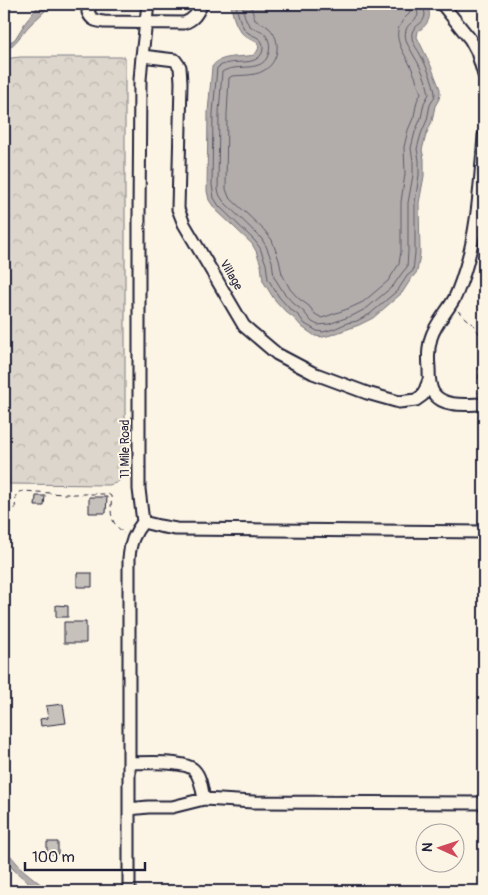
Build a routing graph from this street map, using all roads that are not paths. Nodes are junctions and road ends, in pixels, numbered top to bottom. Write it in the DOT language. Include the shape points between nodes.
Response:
graph roads {
  1 [pos="91,4"];
  2 [pos="148,4"];
  3 [pos="202,4"];
  4 [pos="442,4"];
  5 [pos="146,22"];
  6 [pos="142,56"];
  7 [pos="484,75"];
  8 [pos="484,136"];
  9 [pos="482,190"];
  10 [pos="429,380"];
  11 [pos="480,404"];
  12 [pos="143,522"];
  13 [pos="484,532"];
  14 [pos="129,763"];
  15 [pos="204,800"];
  16 [pos="484,803"];
  17 [pos="129,809"];
  18 [pos="129,891"];
  1 -- 5 [label="street" via="88,12 93,20"];
  2 -- 5 [label="street, 11 Mile Road"];
  3 -- 5 [label="street" via="191,20 184,23"];
  4 -- 7 [label="street" via="470,38"];
  5 -- 6 [label="street, 11 Mile Road"];
  6 -- 10 [label="street, Village" via="175,60 180,67 178,209 244,326 291,362 367,394 399,402 416,400 423,395"];
  6 -- 12 [label="street, 11 Mile Road" via="139,489"];
  8 -- 9 [label="street"];
  9 -- 10 [label="street" via="462,280 430,339"];
  10 -- 11 [label="street" via="435,395 448,403"];
  12 -- 13 [label="street" via="176,529"];
  12 -- 14 [label="street" via="131,542 129,558"];
  14 -- 15 [label="street" via="162,762 193,768 198,774"];
  14 -- 17 [label="street"];
  15 -- 16 [label="street"];
  15 -- 17 [label="street" via="172,807"];
  17 -- 18 [label="street"];
}
